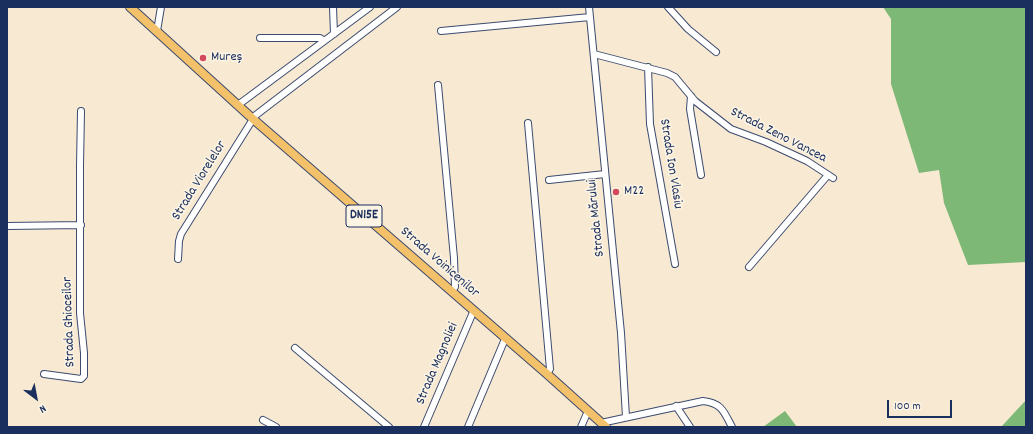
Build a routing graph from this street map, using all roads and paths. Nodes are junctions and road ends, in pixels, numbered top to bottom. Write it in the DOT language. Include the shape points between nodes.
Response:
graph roads {
  1 [pos="130,7"];
  2 [pos="161,7"];
  3 [pos="333,7"];
  4 [pos="370,7"];
  5 [pos="397,7"];
  6 [pos="589,7"];
  7 [pos="668,7"];
  8 [pos="590,17"];
  9 [pos="157,31"];
  10 [pos="441,31"];
  11 [pos="334,34"];
  12 [pos="260,38"];
  13 [pos="324,41"];
  14 [pos="716,52"];
  15 [pos="594,54"];
  16 [pos="648,67"];
  17 [pos="438,85"];
  18 [pos="691,96"];
  19 [pos="238,105"];
  20 [pos="81,111"];
  21 [pos="252,118"];
  22 [pos="528,124"];
  23 [pos="605,174"];
  24 [pos="701,175"];
  25 [pos="549,180"];
  26 [pos="81,225"];
  27 [pos="7,226"];
  28 [pos="178,259"];
  29 [pos="674,264"];
  30 [pos="749,267"];
  31 [pos="452,292"];
  32 [pos="474,310"];
  33 [pos="505,339"];
  34 [pos="295,348"];
  35 [pos="44,374"];
  36 [pos="547,374"];
  37 [pos="676,406"];
  38 [pos="588,411"];
  39 [pos="626,417"];
  40 [pos="263,420"];
  41 [pos="603,425"];
  42 [pos="276,427"];
  43 [pos="389,427"];
  44 [pos="424,427"];
  45 [pos="468,427"];
  46 [pos="581,427"];
  47 [pos="690,427"];
  48 [pos="732,427"];
  1 -- 9 [label="main road, Strada Voinicenilor / DN15E"];
  2 -- 9 [label="street"];
  3 -- 11 [label="street"];
  4 -- 11 [label="street"];
  5 -- 21 [label="street"];
  6 -- 8 [label="street, Strada Mărului"];
  7 -- 14 [label="street" via="688,29"];
  8 -- 10 [label="street"];
  8 -- 15 [label="street, Strada Mărului"];
  9 -- 19 [label="main road, Strada Voinicenilor / DN15E"];
  11 -- 13 [label="street"];
  12 -- 13 [label="street" via="320,38"];
  13 -- 19 [label="street"];
  15 -- 16 [label="street, Strada Zeno Vancea"];
  15 -- 23 [label="street, Strada Mărului"];
  16 -- 18 [label="street, Strada Zeno Vancea" via="675,77"];
  16 -- 29 [label="street, Strada Ion Vlasiu" via="650,124"];
  17 -- 31 [label="street" via="454,258 455,287"];
  18 -- 24 [label="street, Strada Ion Vlasiu" via="690,109"];
  18 -- 30 [label="street, Strada Zeno Vancea" via="731,129 807,161 830,177"];
  19 -- 21 [label="main road, Strada Voinicenilor / DN15E"];
  20 -- 26 [label="street"];
  21 -- 28 [label="street, Strada Viorelelor" via="181,234"];
  21 -- 31 [label="main road, Strada Voinicenilor / DN15E"];
  22 -- 36 [label="street" via="550,369"];
  23 -- 25 [label="street"];
  23 -- 39 [label="street, Strada Mărului" via="621,333"];
  26 -- 27 [label="street"];
  26 -- 35 [label="street, Strada Ghioceilor" via="80,313 84,376 81,378"];
  31 -- 32 [label="main road, Strada Voinicenilor / DN15E"];
  32 -- 33 [label="main road, Strada Voinicenilor / DN15E"];
  32 -- 44 [label="street, Strada Magnoliei"];
  33 -- 36 [label="main road, Strada Voinicenilor / DN15E"];
  33 -- 45 [label="street"];
  34 -- 43 [label="street"];
  36 -- 38 [label="main road, Strada Voinicenilor / DN15E"];
  37 -- 39 [label="street"];
  37 -- 47 [label="street"];
  37 -- 48 [label="street" via="698,402 718,405"];
  38 -- 41 [label="main road, Strada Voinicenilor / DN15E"];
  38 -- 46 [label="street"];
  39 -- 41 [label="street"];
  40 -- 42 [label="street"];
}
